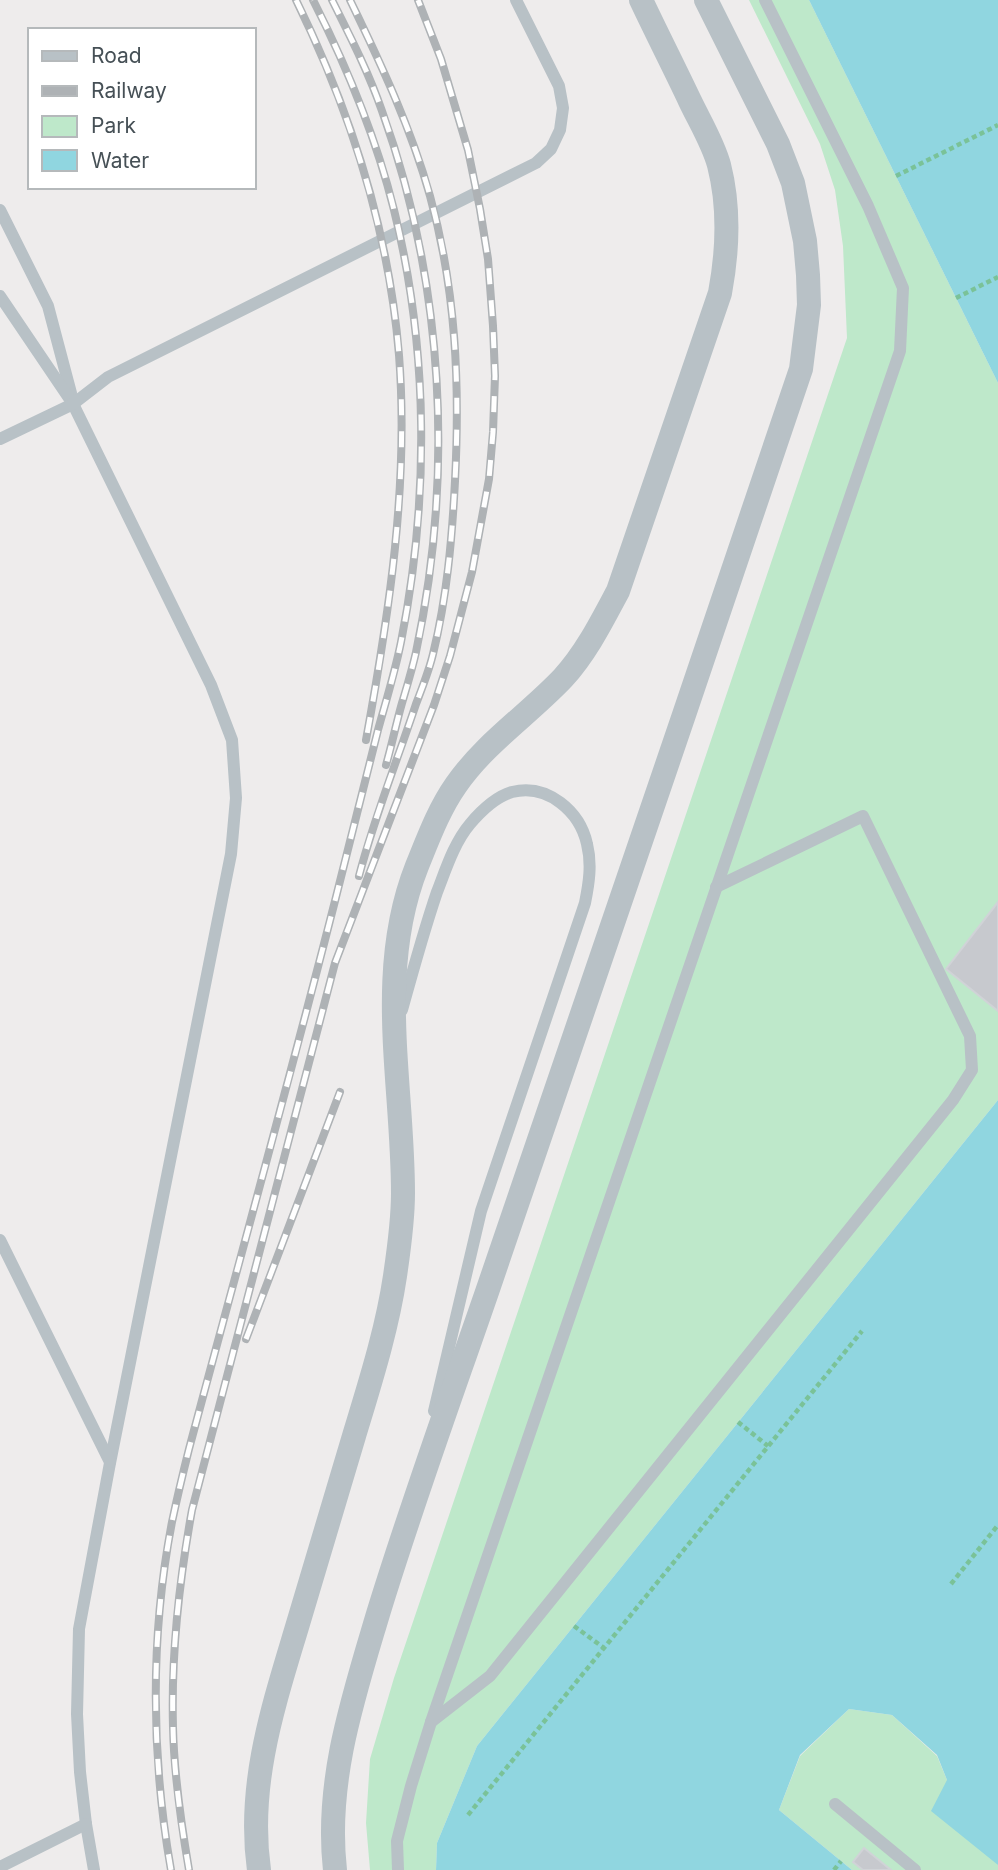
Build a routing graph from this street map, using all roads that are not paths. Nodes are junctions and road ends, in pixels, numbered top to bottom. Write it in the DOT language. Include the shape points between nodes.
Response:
graph roads {
  1 [pos="516,0"];
  2 [pos="641,0"];
  3 [pos="706,0"];
  4 [pos="765,0"];
  5 [pos="0,210"];
  6 [pos="0,296"];
  7 [pos="74,404"];
  8 [pos="0,439"];
  9 [pos="716,887"];
  10 [pos="394,1038"];
  11 [pos="0,1240"];
  12 [pos="110,1462"];
  13 [pos="409,1517"];
  14 [pos="431,1722"];
  15 [pos="835,1804"];
  16 [pos="86,1824"];
  17 [pos="0,1867"];
  18 [pos="94,1870"];
  19 [pos="259,1870"];
  20 [pos="335,1870"];
  21 [pos="398,1870"];
  22 [pos="915,1870"];
  1 -- 7 [label="lane" via="559,86 563,107 551,149 536,163 108,377"];
  2 -- 10 [label="street" via="718,163 727,226 720,293 629,562 597,632 545,696 479,755 440,811 403,908 394,978"];
  3 -- 13 [label="street" via="793,183 808,275 801,369"];
  4 -- 9 [label="lane" via="868,206 903,288 900,351"];
  5 -- 7 [label="lane" via="48,306"];
  6 -- 7 [label="lane"];
  7 -- 8 [label="lane"];
  7 -- 12 [label="lane" via="211,685 232,740 236,798 231,854"];
  9 -- 14 [label="lane"];
  9 -- 14 [label="lane" via="863,816 970,1036 972,1070 953,1100 490,1676"];
  10 -- 13 [label="lane" via="425,927 445,871 468,826 485,808 513,792 528,791 561,802 574,814 587,843 590,878 585,903 481,1211"];
  10 -- 19 [label="street" via="403,1196 395,1275 381,1347 269,1721 257,1786"];
  11 -- 12 [label="lane"];
  12 -- 16 [label="lane" via="79,1629 77,1714"];
  13 -- 20 [label="street" via="342,1744 331,1841"];
  14 -- 21 [label="lane" via="397,1841"];
  15 -- 22 [label="lane"];
  16 -- 17 [label="lane"];
  16 -- 18 [label="lane"];
}
